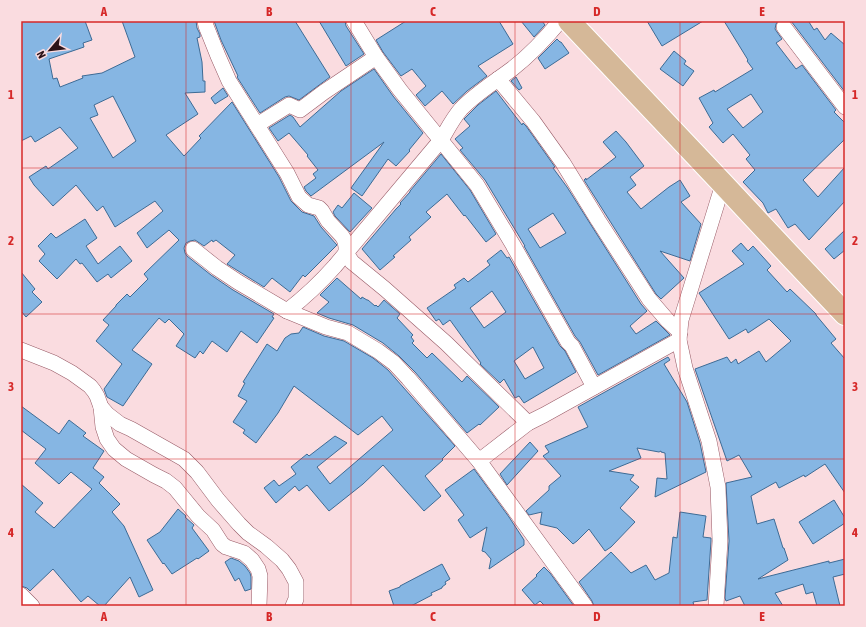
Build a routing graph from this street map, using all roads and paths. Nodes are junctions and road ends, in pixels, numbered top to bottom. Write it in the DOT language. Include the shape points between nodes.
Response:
graph roads {
  1 [pos="205,21"];
  2 [pos="354,21"];
  3 [pos="560,21"];
  4 [pos="569,21"];
  5 [pos="784,27"];
  6 [pos="376,57"];
  7 [pos="498,80"];
  8 [pos="845,107"];
  9 [pos="257,125"];
  10 [pos="441,140"];
  11 [pos="724,184"];
  12 [pos="193,249"];
  13 [pos="346,253"];
  14 [pos="287,311"];
  15 [pos="845,314"];
  16 [pos="680,336"];
  17 [pos="21,350"];
  18 [pos="594,388"];
  19 [pos="101,407"];
  20 [pos="528,423"];
  21 [pos="479,461"];
  22 [pos="21,595"];
  23 [pos="32,606"];
  24 [pos="259,606"];
  25 [pos="293,606"];
  26 [pos="585,606"];
  27 [pos="716,606"];
  1 -- 9 [label="street" via="229,80"];
  2 -- 6 [label="street"];
  3 -- 7 [label="street" via="545,39"];
  4 -- 11 [label="main road"];
  5 -- 8 [label="street"];
  6 -- 9 [label="street" via="300,110 289,106"];
  6 -- 10 [label="street"];
  7 -- 10 [label="street" via="462,109"];
  7 -- 16 [label="street" via="563,163 649,299"];
  9 -- 13 [label="street" via="299,197 308,205 322,211 345,241"];
  10 -- 13 [label="street"];
  10 -- 18 [label="street" via="477,185"];
  11 -- 15 [label="main road"];
  11 -- 16 [label="street" via="681,320"];
  12 -- 14 [label="street" via="216,268"];
  13 -- 14 [label="street" via="321,282"];
  13 -- 20 [label="street" via="352,262 446,343"];
  14 -- 21 [label="street" via="348,333 378,350 408,378"];
  16 -- 18 [label="street"];
  16 -- 27 [label="street" via="685,368 709,441 718,487 720,541"];
  17 -- 19 [label="street" via="72,372 90,386"];
  18 -- 20 [label="street"];
  19 -- 24 [label="street" via="103,427 114,449 175,488 213,530 222,544 244,553 252,560 260,576"];
  19 -- 25 [label="street" via="120,424 184,459 234,519 282,560 296,582 296,599"];
  20 -- 21 [label="street"];
  21 -- 26 [label="street"];
  22 -- 23 [label="street"];
}
